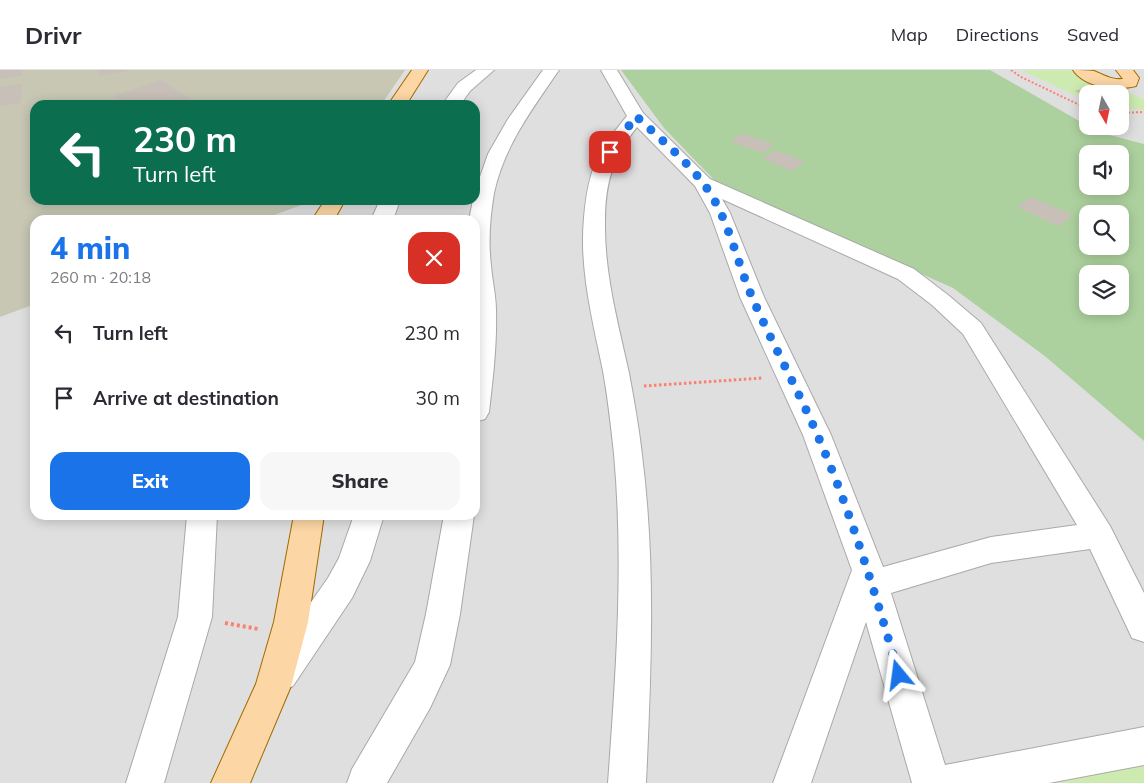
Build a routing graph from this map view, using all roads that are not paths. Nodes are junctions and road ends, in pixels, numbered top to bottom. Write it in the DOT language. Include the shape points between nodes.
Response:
graph roads {
  1 [pos="420,70"];
  2 [pos="486,70"];
  3 [pos="551,70"];
  4 [pos="609,70"];
  5 [pos="1081,70"];
  6 [pos="1124,70"];
  7 [pos="400,100"];
  8 [pos="454,100"];
  9 [pos="636,116"];
  10 [pos="703,183"];
  11 [pos="480,224"];
  12 [pos="480,277"];
  13 [pos="480,371"];
  14 [pos="202,520"];
  15 [pos="308,520"];
  16 [pos="367,520"];
  17 [pos="458,520"];
  18 [pos="1099,536"];
  19 [pos="870,577"];
  20 [pos="1144,627"];
  21 [pos="273,686"];
  22 [pos="1144,746"];
  23 [pos="145,783"];
  24 [pos="230,783"];
  25 [pos="366,783"];
  26 [pos="627,783"];
  27 [pos="792,783"];
  28 [pos="930,783"];
  29 [pos="949,783"];
  1 -- 7 [label="main road"];
  2 -- 8 [label="street" via="464,87"];
  3 -- 11 [label="street" via="500,148 486,187"];
  4 -- 9 [label="street"];
  5 -- 6 [label="main road" via="1098,80 1116,84 1130,82 1131,78"];
  9 -- 10 [label="street"];
  9 -- 26 [label="street" via="605,161 597,195 593,242 631,477 635,624"];
  10 -- 18 [label="street" via="906,274 952,309 972,329"];
  10 -- 19 [label="street" via="720,212 752,297 817,435"];
  12 -- 13 [label="street" via="484,307"];
  14 -- 23 [label="street" via="194,617"];
  15 -- 21 [label="main road" via="288,635"];
  16 -- 21 [label="street" via="354,561 340,588"];
  17 -- 25 [label="street" via="432,665"];
  18 -- 19 [label="street" via="991,550"];
  18 -- 20 [label="street"];
  19 -- 27 [label="street"];
  19 -- 28 [label="street"];
  21 -- 24 [label="main road"];
  22 -- 29 [label="street"];
}
